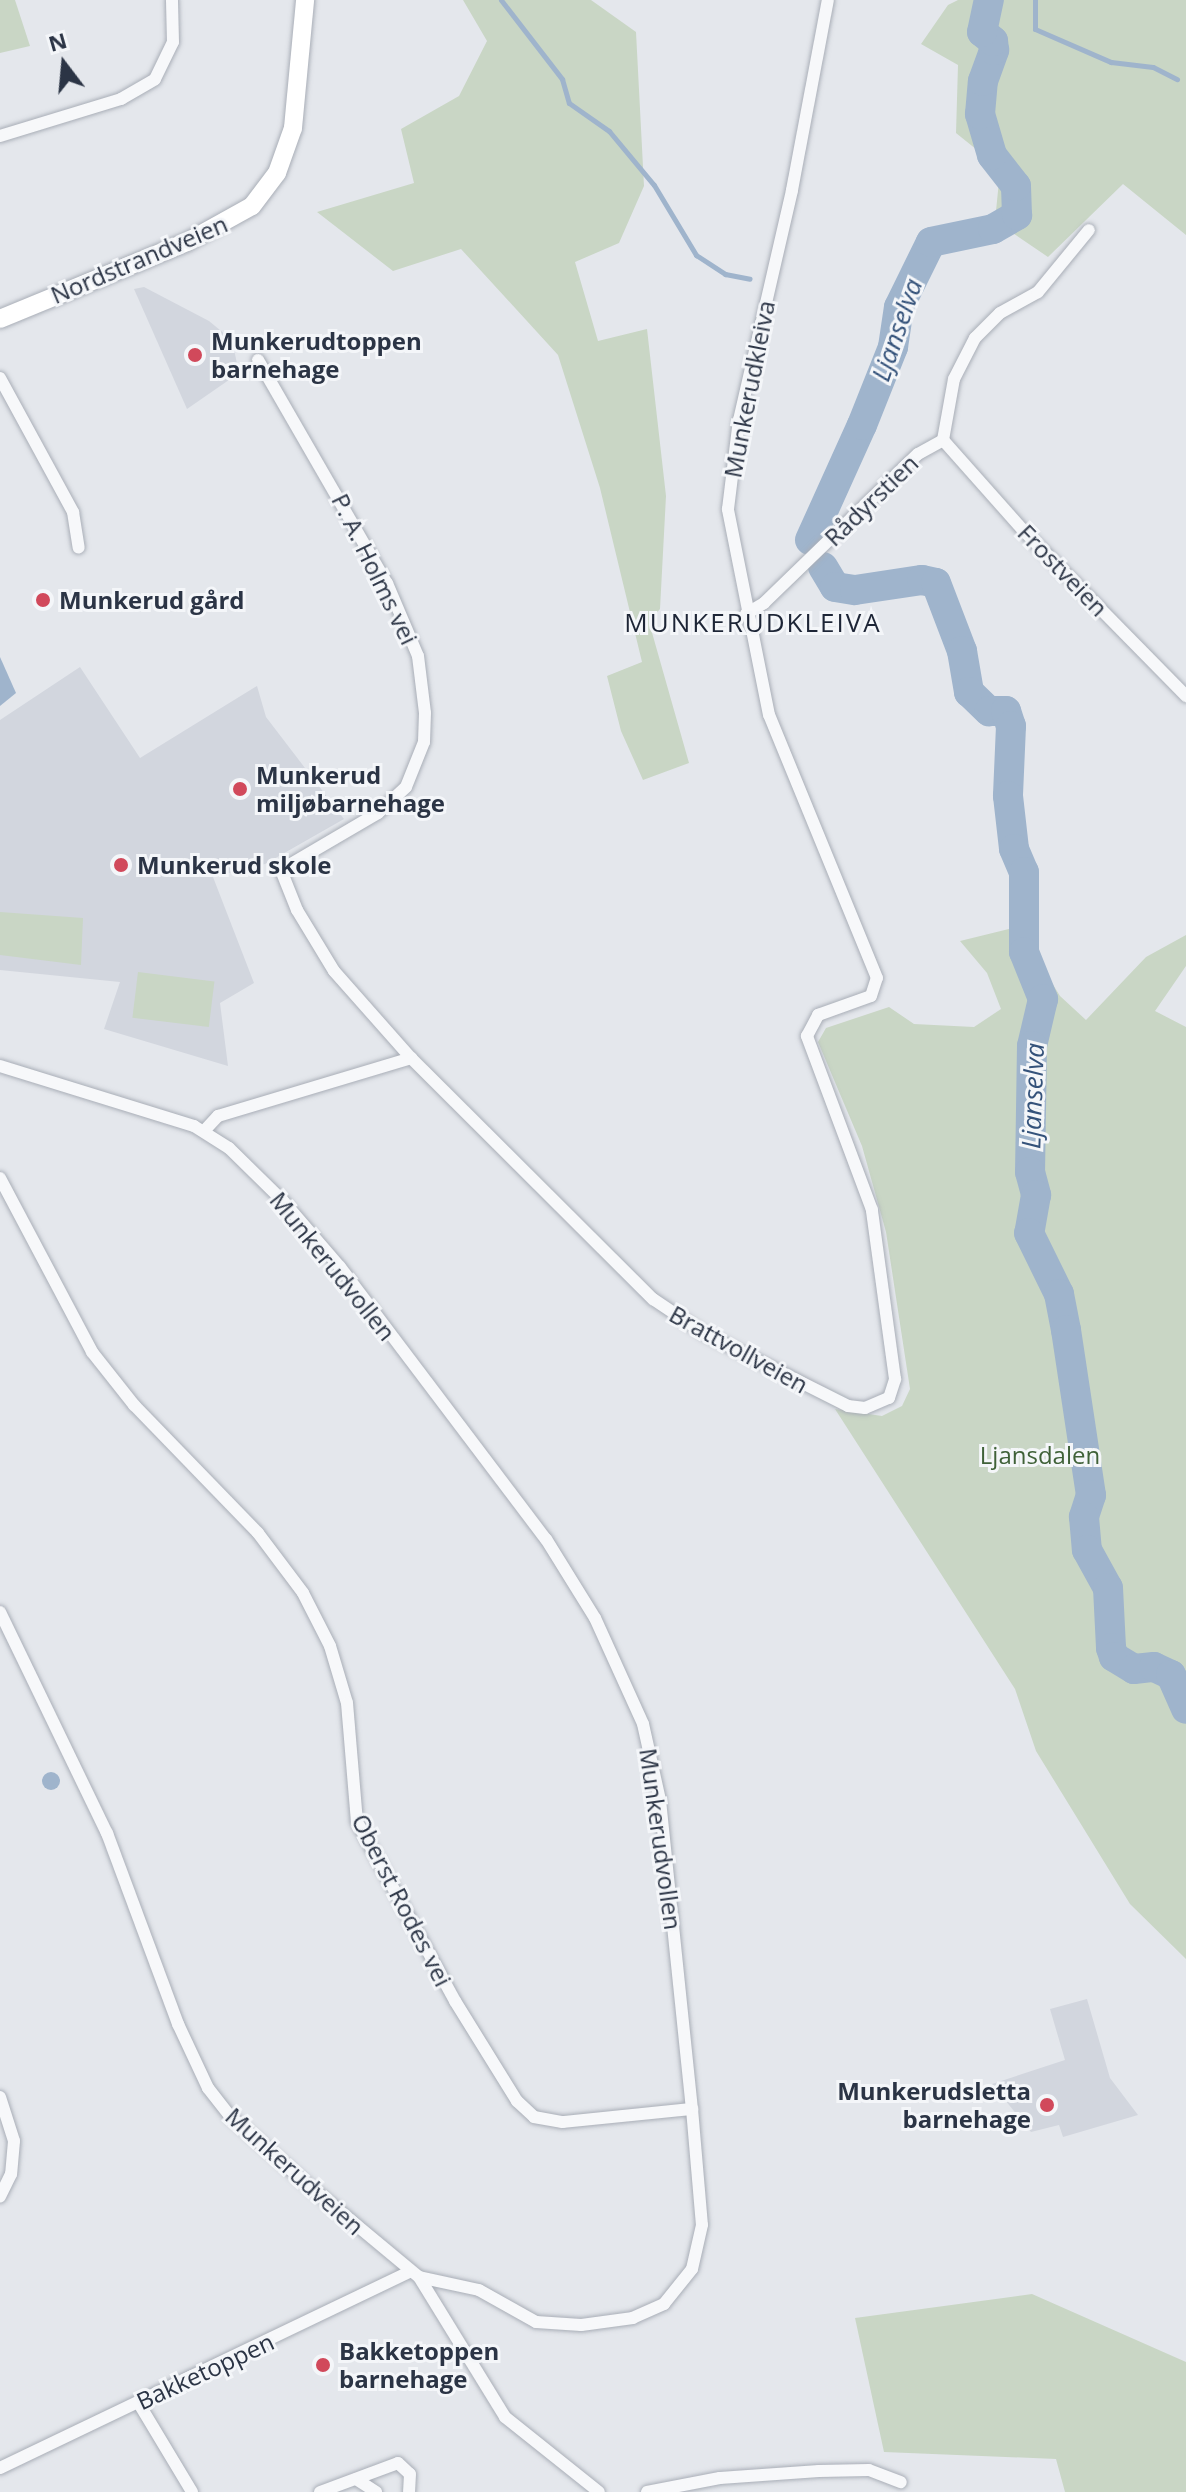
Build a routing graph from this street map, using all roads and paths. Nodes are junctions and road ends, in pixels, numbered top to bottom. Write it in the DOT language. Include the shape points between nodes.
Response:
graph roads {
  1 [pos="172,0"];
  2 [pos="305,0"];
  3 [pos="828,0"];
  4 [pos="0,136"];
  5 [pos="1089,230"];
  6 [pos="0,319"];
  7 [pos="258,360"];
  8 [pos="0,378"];
  9 [pos="943,440"];
  10 [pos="79,548"];
  11 [pos="746,614"];
  12 [pos="1186,696"];
  13 [pos="281,870"];
  14 [pos="871,996"];
  15 [pos="411,1058"];
  16 [pos="0,1066"];
  17 [pos="204,1131"];
  18 [pos="0,1178"];
  19 [pos="0,1612"];
  20 [pos="0,2097"];
  21 [pos="692,2109"];
  22 [pos="0,2197"];
  23 [pos="414,2275"];
  24 [pos="138,2402"];
  25 [pos="0,2468"];
  26 [pos="356,2479"];
  27 [pos="901,2482"];
  28 [pos="192,2492"];
  29 [pos="320,2492"];
  30 [pos="376,2492"];
  31 [pos="409,2492"];
  32 [pos="599,2492"];
  33 [pos="647,2492"];
  1 -- 4 [label="street" via="173,42 155,79 121,99"];
  2 -- 6 [label="main road, Nordstrandveien" via="293,128 277,173 252,206 187,242"];
  3 -- 11 [label="street, Munkerudkleiva" via="731,465 728,509"];
  5 -- 9 [label="street, Rådyrstien" via="1038,292 1000,313 975,338 958,369"];
  7 -- 13 [label="street, P. A. Holms vei" via="387,583 418,656 425,713 424,742 406,787 378,813"];
  8 -- 10 [label="street" via="73,512"];
  9 -- 11 [label="street, Rådyrstien" via="918,454 764,603"];
  9 -- 12 [label="street, Frostveien"];
  11 -- 14 [label="street, Munkerudkleiva" via="785,762 875,970"];
  13 -- 15 [label="street, Brattvollveien" via="285,889 334,971"];
  14 -- 15 [label="street, Brattvollveien" via="818,1015 807,1036 872,1210 895,1379 889,1398 865,1408 848,1406 775,1373 653,1299"];
  15 -- 17 [label="street" via="218,1116"];
  16 -- 17 [label="street, Munkerudvollen" via="115,1098"];
  17 -- 21 [label="street, Munkerudvollen" via="283,1201 340,1267 546,1539 595,1618 652,1751"];
  18 -- 21 [label="street, Oberst Rodes vei" via="92,1352 134,1405 258,1533 303,1593 330,1646 347,1703 357,1822 455,2001 517,2101 534,2117 563,2122"];
  19 -- 23 [label="street, Munkerudveien" via="107,1833 178,2024 208,2088 231,2117"];
  20 -- 22 [label="street" via="14,2141 11,2174"];
  21 -- 23 [label="street, Munkerudvollen" via="701,2240 686,2282 664,2304 607,2324 536,2322 479,2290"];
  23 -- 24 [label="street, Bakketoppen"];
  23 -- 32 [label="street, Munkerudveien" via="505,2417"];
  24 -- 25 [label="street, Bakketoppen"];
  24 -- 28 [label="street"];
  26 -- 29 [label="street"];
  26 -- 30 [label="street"];
  26 -- 31 [label="street" via="398,2463 410,2474"];
  27 -- 33 [label="street" via="869,2470 819,2471 720,2478"];
}
